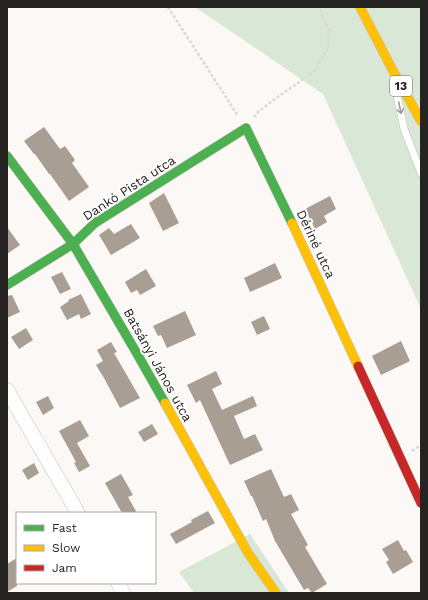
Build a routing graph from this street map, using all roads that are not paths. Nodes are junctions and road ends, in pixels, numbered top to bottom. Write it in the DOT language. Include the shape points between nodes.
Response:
graph roads {
  1 [pos="360,7"];
  2 [pos="392,69"];
  3 [pos="421,121"];
  4 [pos="246,128"];
  5 [pos="7,156"];
  6 [pos="421,173"];
  7 [pos="73,244"];
  8 [pos="7,285"];
  9 [pos="7,390"];
  10 [pos="421,503"];
  11 [pos="77,512"];
  12 [pos="118,584"];
  13 [pos="123,593"];
  14 [pos="276,593"];
  1 -- 2 [label="street, 13"];
  2 -- 3 [label="street, 13"];
  2 -- 6 [label="lane, one-way" via="404,129"];
  4 -- 7 [label="street, Dankó Pista utca" via="95,223"];
  4 -- 10 [label="street, Dériné utca" via="310,260"];
  5 -- 7 [label="street, Batsányi János utca"];
  7 -- 8 [label="street, Dankó Pista utca"];
  7 -- 14 [label="street, Batsányi János utca" via="248,553"];
  9 -- 11 [label="street"];
  12 -- 13 [label="street"];
}
